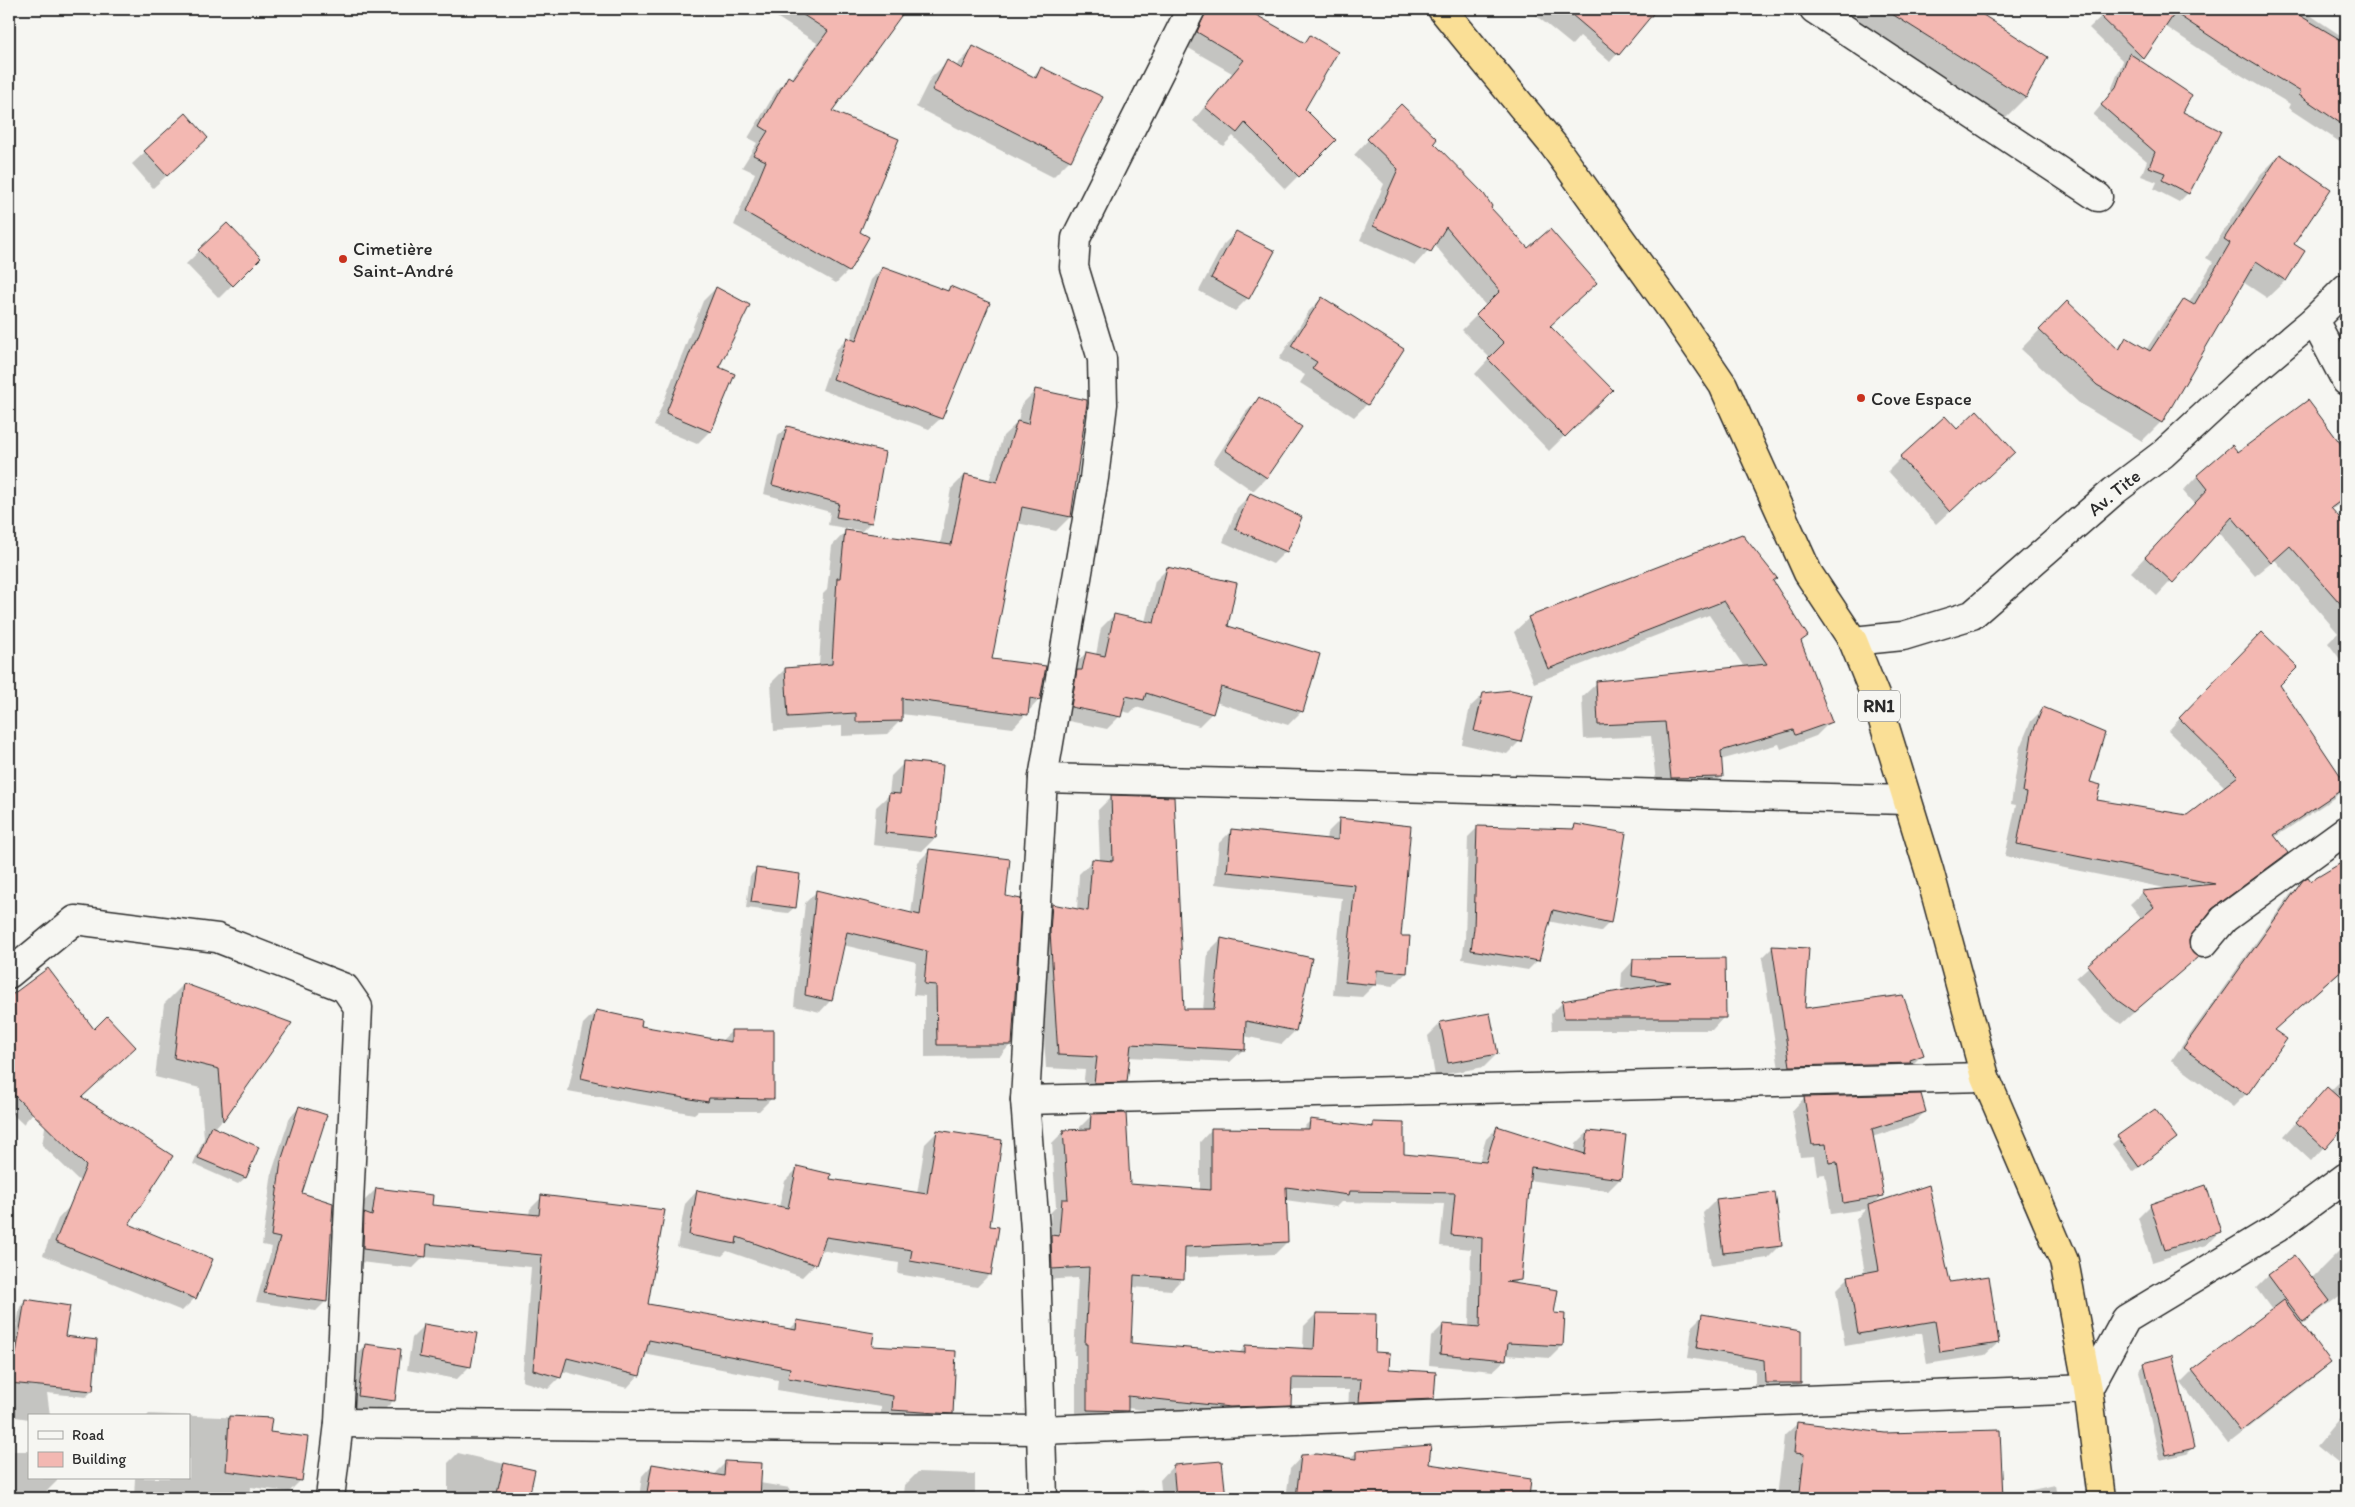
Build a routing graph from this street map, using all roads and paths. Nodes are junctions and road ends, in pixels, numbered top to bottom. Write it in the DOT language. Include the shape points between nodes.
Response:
graph roads {
  1 [pos="1191,9"];
  2 [pos="1442,9"];
  3 [pos="1814,9"];
  4 [pos="2098,197"];
  5 [pos="2346,288"];
  6 [pos="2314,320"];
  7 [pos="2346,381"];
  8 [pos="1853,641"];
  9 [pos="1043,778"];
  10 [pos="1907,800"];
  11 [pos="2346,830"];
  12 [pos="2204,943"];
  13 [pos="9,974"];
  14 [pos="1985,1077"];
  15 [pos="1025,1100"];
  16 [pos="2346,1177"];
  17 [pos="2088,1389"];
  18 [pos="340,1423"];
  19 [pos="1040,1430"];
  20 [pos="330,1498"];
  21 [pos="1043,1498"];
  22 [pos="2102,1498"];
  1 -- 9 [label="street" via="1076,238 1074,267 1102,359 1103,404 1094,478"];
  2 -- 8 [label="highway, RN1" via="1554,146 1723,385 1808,573"];
  3 -- 4 [label="street"];
  5 -- 6 [label="street, Av. Tite"];
  6 -- 7 [label="street"];
  6 -- 8 [label="street, Av. Tite" via="2163,454 2114,491 1972,615 1903,636"];
  8 -- 10 [label="highway, RN1" via="1876,698"];
  9 -- 10 [label="street"];
  9 -- 15 [label="street"];
  10 -- 14 [label="highway, RN1"];
  11 -- 12 [label="street" via="2224,919"];
  13 -- 18 [label="street" via="74,920 217,938 346,988 358,1007 358,1039"];
  14 -- 15 [label="street"];
  14 -- 17 [label="highway, RN1" via="2064,1261"];
  15 -- 19 [label="street" via="1035,1229"];
  16 -- 17 [label="street" via="2277,1228 2126,1319"];
  17 -- 19 [label="street"];
  17 -- 22 [label="highway, RN1"];
  18 -- 19 [label="street"];
  18 -- 20 [label="street"];
  19 -- 21 [label="street"];
}
